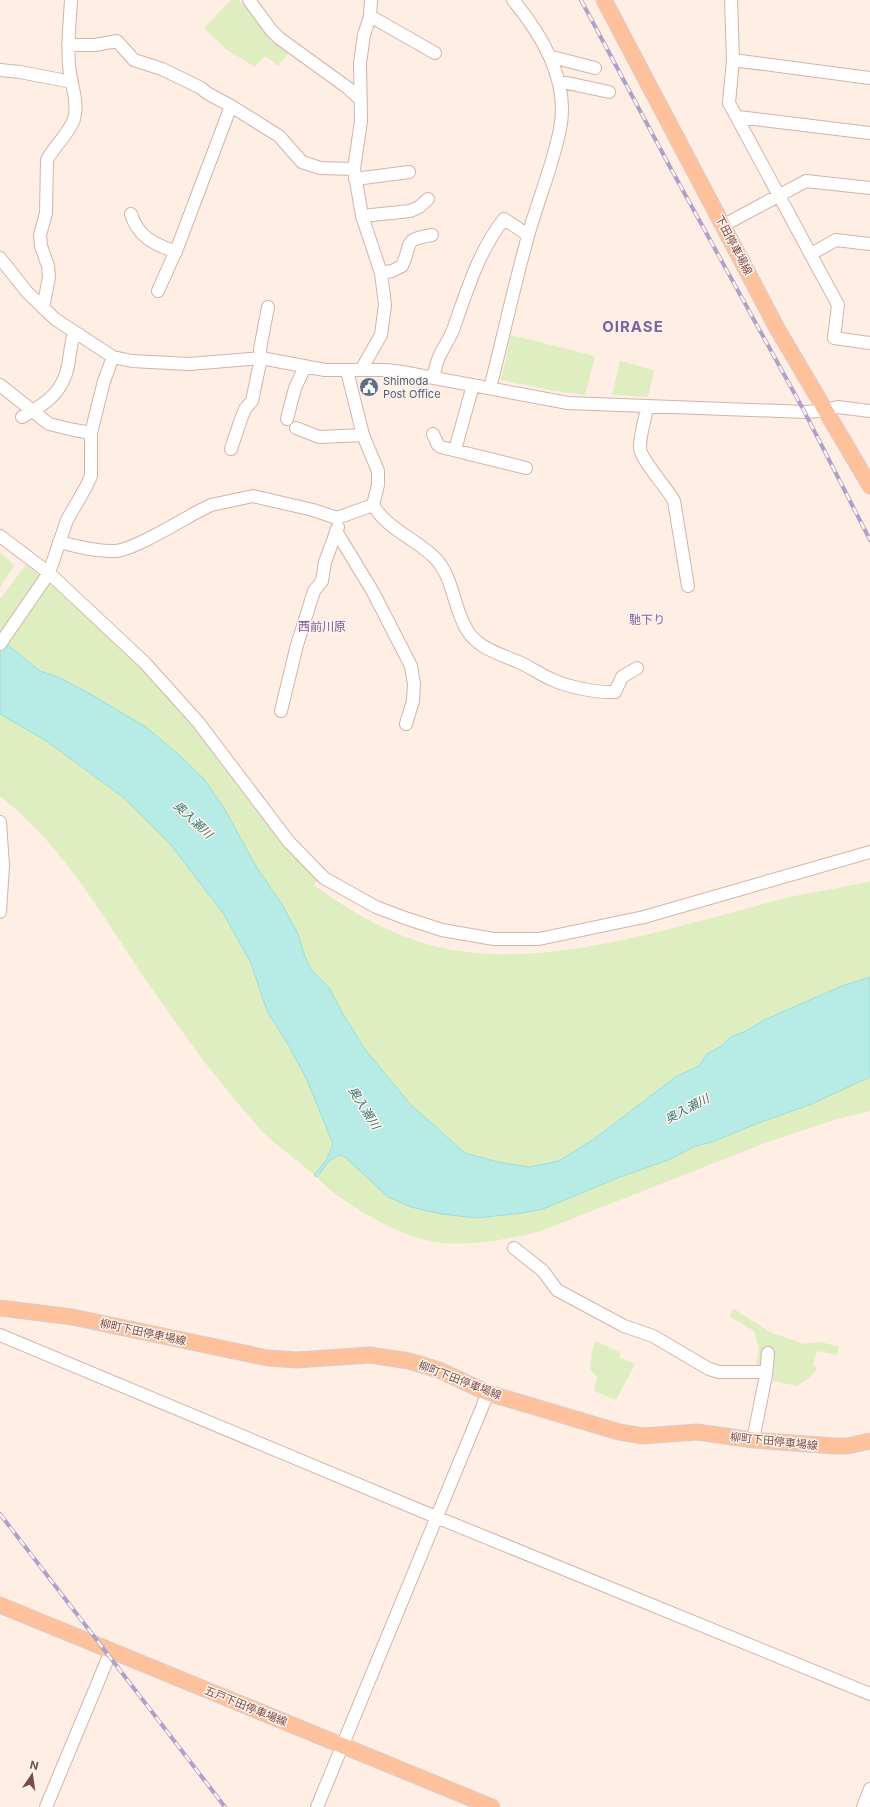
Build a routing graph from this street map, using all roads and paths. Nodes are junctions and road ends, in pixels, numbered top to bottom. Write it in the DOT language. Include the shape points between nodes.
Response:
graph roads {
  1 [pos="71,0"];
  2 [pos="249,0"];
  3 [pos="371,0"];
  4 [pos="513,0"];
  5 [pos="604,0"];
  6 [pos="731,0"];
  7 [pos="370,16"];
  8 [pos="68,45"];
  9 [pos="435,53"];
  10 [pos="551,59"];
  11 [pos="732,60"];
  12 [pos="596,68"];
  13 [pos="0,70"];
  14 [pos="870,78"];
  15 [pos="558,81"];
  16 [pos="72,82"];
  17 [pos="608,92"];
  18 [pos="361,100"];
  19 [pos="231,106"];
  20 [pos="738,117"];
  21 [pos="870,133"];
  22 [pos="409,172"];
  23 [pos="355,174"];
  24 [pos="870,188"];
  25 [pos="779,194"];
  26 [pos="428,199"];
  27 [pos="131,214"];
  28 [pos="362,216"];
  29 [pos="724,225"];
  30 [pos="432,235"];
  31 [pos="528,235"];
  32 [pos="870,244"];
  33 [pos="176,252"];
  34 [pos="811,254"];
  35 [pos="0,258"];
  36 [pos="381,273"];
  37 [pos="158,291"];
  38 [pos="268,307"];
  39 [pos="43,308"];
  40 [pos="74,332"];
  41 [pos="870,343"];
  42 [pos="114,357"];
  43 [pos="261,358"];
  44 [pos="305,367"];
  45 [pos="361,370"];
  46 [pos="348,371"];
  47 [pos="433,378"];
  48 [pos="0,385"];
  49 [pos="473,385"];
  50 [pos="490,388"];
  51 [pos="647,408"];
  52 [pos="825,410"];
  53 [pos="870,411"];
  54 [pos="27,414"];
  55 [pos="287,419"];
  56 [pos="296,428"];
  57 [pos="91,433"];
  58 [pos="433,434"];
  59 [pos="363,435"];
  60 [pos="231,449"];
  61 [pos="455,450"];
  62 [pos="526,468"];
  63 [pos="870,486"];
  64 [pos="373,505"];
  65 [pos="341,517"];
  66 [pos="336,531"];
  67 [pos="0,536"];
  68 [pos="59,542"];
  69 [pos="47,575"];
  70 [pos="688,586"];
  71 [pos="0,644"];
  72 [pos="637,668"];
  73 [pos="281,712"];
  74 [pos="406,724"];
  75 [pos="0,822"];
  76 [pos="870,852"];
  77 [pos="0,912"];
  78 [pos="514,1248"];
  79 [pos="0,1308"];
  80 [pos="0,1335"];
  81 [pos="768,1353"];
  82 [pos="766,1372"];
  83 [pos="488,1393"];
  84 [pos="753,1440"];
  85 [pos="870,1441"];
  86 [pos="436,1516"];
  87 [pos="0,1605"];
  88 [pos="111,1651"];
  89 [pos="870,1694"];
  90 [pos="343,1745"];
  91 [pos="870,1789"];
  92 [pos="46,1807"];
  93 [pos="317,1807"];
  94 [pos="492,1807"];
  95 [pos="863,1807"];
  1 -- 8 [label="street"];
  2 -- 18 [label="street" via="271,30"];
  3 -- 7 [label="street"];
  4 -- 10 [label="street" via="532,24"];
  5 -- 29 [label="main road, 下田停車場線"];
  6 -- 11 [label="street"];
  7 -- 9 [label="street"];
  7 -- 18 [label="street" via="360,56"];
  8 -- 16 [label="street"];
  8 -- 19 [label="street" via="117,42 134,60 162,69"];
  10 -- 12 [label="street"];
  10 -- 15 [label="street"];
  11 -- 14 [label="street"];
  11 -- 20 [label="street" via="729,103"];
  13 -- 16 [label="street"];
  15 -- 17 [label="street"];
  15 -- 31 [label="street" via="561,128"];
  16 -- 39 [label="street" via="76,109 73,120 47,160 46,213 40,235 49,277"];
  18 -- 23 [label="street"];
  19 -- 23 [label="street" via="278,136 302,162"];
  19 -- 33 [label="street"];
  20 -- 21 [label="street"];
  20 -- 25 [label="street"];
  22 -- 23 [label="street"];
  23 -- 28 [label="street"];
  24 -- 25 [label="street" via="806,181"];
  25 -- 29 [label="street"];
  25 -- 34 [label="street"];
  26 -- 28 [label="street" via="410,211"];
  27 -- 33 [label="street" via="135,226 144,236"];
  28 -- 36 [label="street"];
  29 -- 52 [label="main road, 下田停車場線" via="778,330"];
  30 -- 36 [label="street" via="413,238 402,266"];
  31 -- 47 [label="street" via="504,219 497,228 485,247 472,277"];
  31 -- 50 [label="street"];
  32 -- 34 [label="street" via="836,240"];
  33 -- 37 [label="street"];
  34 -- 41 [label="street" via="838,305 834,338"];
  35 -- 39 [label="street"];
  36 -- 45 [label="street" via="385,305 383,325 381,334"];
  38 -- 43 [label="street" via="260,349"];
  39 -- 40 [label="street"];
  40 -- 42 [label="street"];
  40 -- 54 [label="street" via="68,367 60,387 47,403"];
  42 -- 43 [label="street" via="132,361 189,364"];
  42 -- 57 [label="street" via="104,381"];
  43 -- 44 [label="street"];
  43 -- 60 [label="street" via="252,401 241,419"];
  44 -- 46 [label="street"];
  44 -- 55 [label="street" via="295,388"];
  45 -- 46 [label="street"];
  45 -- 47 [label="street" via="386,370"];
  46 -- 59 [label="street"];
  47 -- 49 [label="street"];
  48 -- 54 [label="street"];
  49 -- 50 [label="street"];
  49 -- 61 [label="street"];
  50 -- 51 [label="street" via="568,403"];
  51 -- 52 [label="street" via="805,412"];
  51 -- 70 [label="street" via="639,449 674,501"];
  52 -- 53 [label="street" via="838,407"];
  52 -- 63 [label="main road, 下田停車場線"];
  54 -- 57 [label="street" via="55,426"];
  56 -- 59 [label="street" via="319,437"];
  57 -- 68 [label="street" via="91,476 66,520"];
  58 -- 61 [label="street" via="438,445"];
  59 -- 64 [label="street" via="378,472"];
  61 -- 62 [label="street"];
  64 -- 65 [label="street"];
  64 -- 72 [label="street" via="388,522 435,558 449,580 457,610 467,630 474,640 486,648 554,681 601,693 615,692 622,677"];
  65 -- 66 [label="street"];
  65 -- 68 [label="street" via="254,496 211,506 124,549 88,549"];
  66 -- 73 [label="street" via="325,562 322,581 314,591 297,645"];
  66 -- 74 [label="street" via="373,592 411,666 413,701"];
  67 -- 69 [label="street"];
  68 -- 69 [label="street"];
  69 -- 71 [label="street"];
  69 -- 76 [label="street" via="145,663 198,722 289,842 324,878 376,907 405,918 442,930 494,939 539,939 644,917"];
  75 -- 77 [label="street" via="3,866"];
  78 -- 82 [label="street" via="543,1271 557,1290 624,1326 653,1336 709,1369 719,1372"];
  79 -- 83 [label="main road, 柳町下田停車場線" via="72,1317 268,1358 297,1360 370,1355 401,1360 440,1370"];
  80 -- 86 [label="street"];
  81 -- 82 [label="street"];
  82 -- 84 [label="street"];
  83 -- 84 [label="main road, 柳町下田停車場線" via="619,1432 644,1436 697,1432"];
  83 -- 86 [label="street"];
  84 -- 85 [label="main road, 柳町下田停車場線" via="835,1446"];
  86 -- 89 [label="street"];
  86 -- 90 [label="street"];
  87 -- 88 [label="main road, 五戸下田停車場線"];
  88 -- 90 [label="main road, 五戸下田停車場線"];
  88 -- 92 [label="street"];
  90 -- 93 [label="street"];
  90 -- 94 [label="main road, 五戸下田停車場線"];
  91 -- 95 [label="street"];
}
